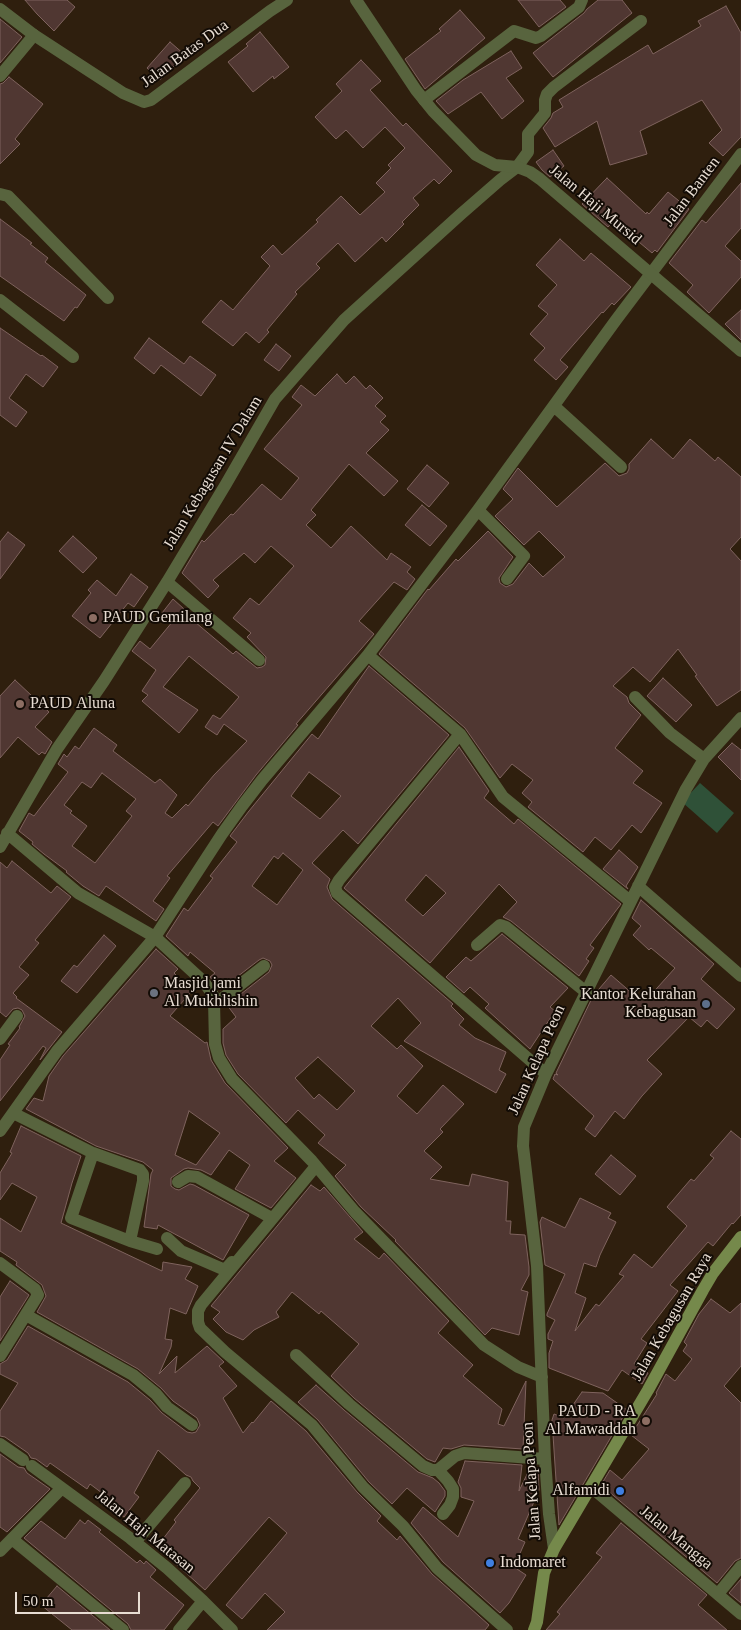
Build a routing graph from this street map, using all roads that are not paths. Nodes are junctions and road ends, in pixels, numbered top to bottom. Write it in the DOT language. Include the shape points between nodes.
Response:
graph roads {
  1 [pos="287,0"];
  2 [pos="356,0"];
  3 [pos="582,0"];
  4 [pos="0,10"];
  5 [pos="641,21"];
  6 [pos="34,36"];
  7 [pos="0,76"];
  8 [pos="424,100"];
  9 [pos="741,154"];
  10 [pos="517,167"];
  11 [pos="0,194"];
  12 [pos="651,273"];
  13 [pos="108,298"];
  14 [pos="0,300"];
  15 [pos="741,351"];
  16 [pos="73,357"];
  17 [pos="554,406"];
  18 [pos="621,467"];
  19 [pos="478,510"];
  20 [pos="507,580"];
  21 [pos="167,582"];
  22 [pos="368,656"];
  23 [pos="258,660"];
  24 [pos="635,698"];
  25 [pos="741,718"];
  26 [pos="460,734"];
  27 [pos="704,758"];
  28 [pos="7,833"];
  29 [pos="0,847"];
  30 [pos="638,886"];
  31 [pos="630,901"];
  32 [pos="155,937"];
  33 [pos="477,945"];
  34 [pos="264,966"];
  35 [pos="741,976"];
  36 [pos="586,992"];
  37 [pos="214,1005"];
  38 [pos="17,1016"];
  39 [pos="0,1039"];
  40 [pos="546,1074"];
  41 [pos="14,1114"];
  42 [pos="0,1131"];
  43 [pos="93,1152"];
  44 [pos="314,1164"];
  45 [pos="178,1182"];
  46 [pos="268,1216"];
  47 [pos="741,1237"];
  48 [pos="167,1238"];
  49 [pos="130,1241"];
  50 [pos="157,1249"];
  51 [pos="0,1263"];
  52 [pos="26,1315"];
  53 [pos="2,1350"];
  54 [pos="296,1355"];
  55 [pos="542,1376"];
  56 [pos="192,1425"];
  57 [pos="0,1444"];
  58 [pos="545,1459"];
  59 [pos="438,1470"];
  60 [pos="185,1483"];
  61 [pos="591,1487"];
  62 [pos="62,1488"];
  63 [pos="443,1514"];
  64 [pos="12,1539"];
  65 [pos="135,1542"];
  66 [pos="554,1549"];
  67 [pos="0,1551"];
  68 [pos="741,1566"];
  69 [pos="718,1594"];
  70 [pos="203,1601"];
  71 [pos="741,1614"];
  72 [pos="124,1630"];
  73 [pos="178,1630"];
  74 [pos="232,1630"];
  75 [pos="507,1630"];
  76 [pos="534,1630"];
  1 -- 6 [label="street, Jalan Batas Dua" via="144,102 123,93"];
  2 -- 8 [label="street, Jalan Haji Mursid"];
  3 -- 8 [label="street" via="579,7 541,36 536,38 514,31"];
  4 -- 6 [label="street, Jalan Batas Dua"];
  5 -- 10 [label="street" via="547,94 545,113 530,130 528,152"];
  6 -- 7 [label="street"];
  8 -- 10 [label="street, Jalan Haji Mursid" via="476,155 495,165"];
  9 -- 12 [label="street, Jalan Banten"];
  10 -- 12 [label="street, Jalan Haji Mursid" via="540,179"];
  10 -- 21 [label="street, Jalan Kebagusan IV Dalam" via="344,320 284,388"];
  11 -- 13 [label="street" via="8,196"];
  12 -- 15 [label="street, Jalan Haji Mursid"];
  12 -- 17 [label="street, Jalan Banten"];
  14 -- 16 [label="street"];
  17 -- 18 [label="street"];
  17 -- 19 [label="street, Jalan Banten"];
  19 -- 20 [label="street" via="524,556"];
  19 -- 22 [label="street, Jalan Banten"];
  21 -- 23 [label="street"];
  21 -- 28 [label="street, Jalan Kebagusan IV Dalam" via="57,749"];
  22 -- 26 [label="street"];
  22 -- 32 [label="street, Jalan Banten" via="242,806"];
  24 -- 27 [label="street" via="670,732"];
  25 -- 27 [label="street, Jalan Kelapa Peon"];
  26 -- 31 [label="street" via="502,797"];
  26 -- 40 [label="street" via="345,873 335,887 336,892"];
  27 -- 30 [label="street, Jalan Kelapa Peon"];
  28 -- 29 [label="street, Jalan Kebagusan IV Dalam"];
  28 -- 32 [label="street" via="78,893"];
  30 -- 31 [label="street, Jalan Kelapa Peon"];
  30 -- 35 [label="street"];
  31 -- 36 [label="street, Jalan Kelapa Peon"];
  32 -- 37 [label="street" via="204,982 213,995"];
  32 -- 41 [label="street, Jalan Banten" via="56,1052"];
  33 -- 36 [label="street" via="500,925 506,927"];
  34 -- 37 [label="street"];
  36 -- 40 [label="street, Jalan Kelapa Peon"];
  37 -- 44 [label="street" via="215,1044 226,1070"];
  38 -- 39 [label="street"];
  40 -- 55 [label="street, Jalan Kelapa Peon" via="523,1135 537,1266"];
  41 -- 42 [label="street, Jalan Banten"];
  41 -- 43 [label="street"];
  43 -- 49 [label="street" via="143,1174"];
  43 -- 49 [label="street" via="71,1218"];
  44 -- 46 [label="street"];
  44 -- 55 [label="street" via="355,1212 484,1345 518,1367"];
  44 -- 75 [label="street" via="201,1305 198,1311 200,1328 312,1425 437,1568"];
  45 -- 46 [label="street" via="188,1176 197,1177"];
  46 -- 48 [label="street" via="225,1270 181,1251"];
  47 -- 61 [label="main road, Jalan Kebagusan Raya" via="713,1273"];
  49 -- 50 [label="street"];
  51 -- 52 [label="street" via="35,1289 38,1295"];
  52 -- 53 [label="street"];
  52 -- 56 [label="street" via="134,1375"];
  54 -- 59 [label="street" via="423,1466"];
  55 -- 58 [label="street, Jalan Kelapa Peon"];
  57 -- 62 [label="street, Jalan Haji Matasan"];
  58 -- 59 [label="street" via="464,1453"];
  58 -- 66 [label="street, Jalan Kelapa Peon"];
  59 -- 63 [label="street" via="453,1489 450,1505"];
  60 -- 65 [label="street"];
  61 -- 66 [label="main road, Jalan Kebagusan Raya"];
  61 -- 69 [label="street, Jalan Mangga"];
  62 -- 64 [label="street"];
  62 -- 65 [label="street, Jalan Haji Matasan"];
  64 -- 67 [label="street"];
  64 -- 72 [label="street"];
  65 -- 70 [label="street, Jalan Haji Matasan"];
  66 -- 76 [label="main road, Jalan Kebagusan Raya" via="544,1573"];
  68 -- 69 [label="street"];
  69 -- 71 [label="street, Jalan Mangga"];
  70 -- 73 [label="street"];
  70 -- 74 [label="street, Jalan Haji Matasan"];
}
